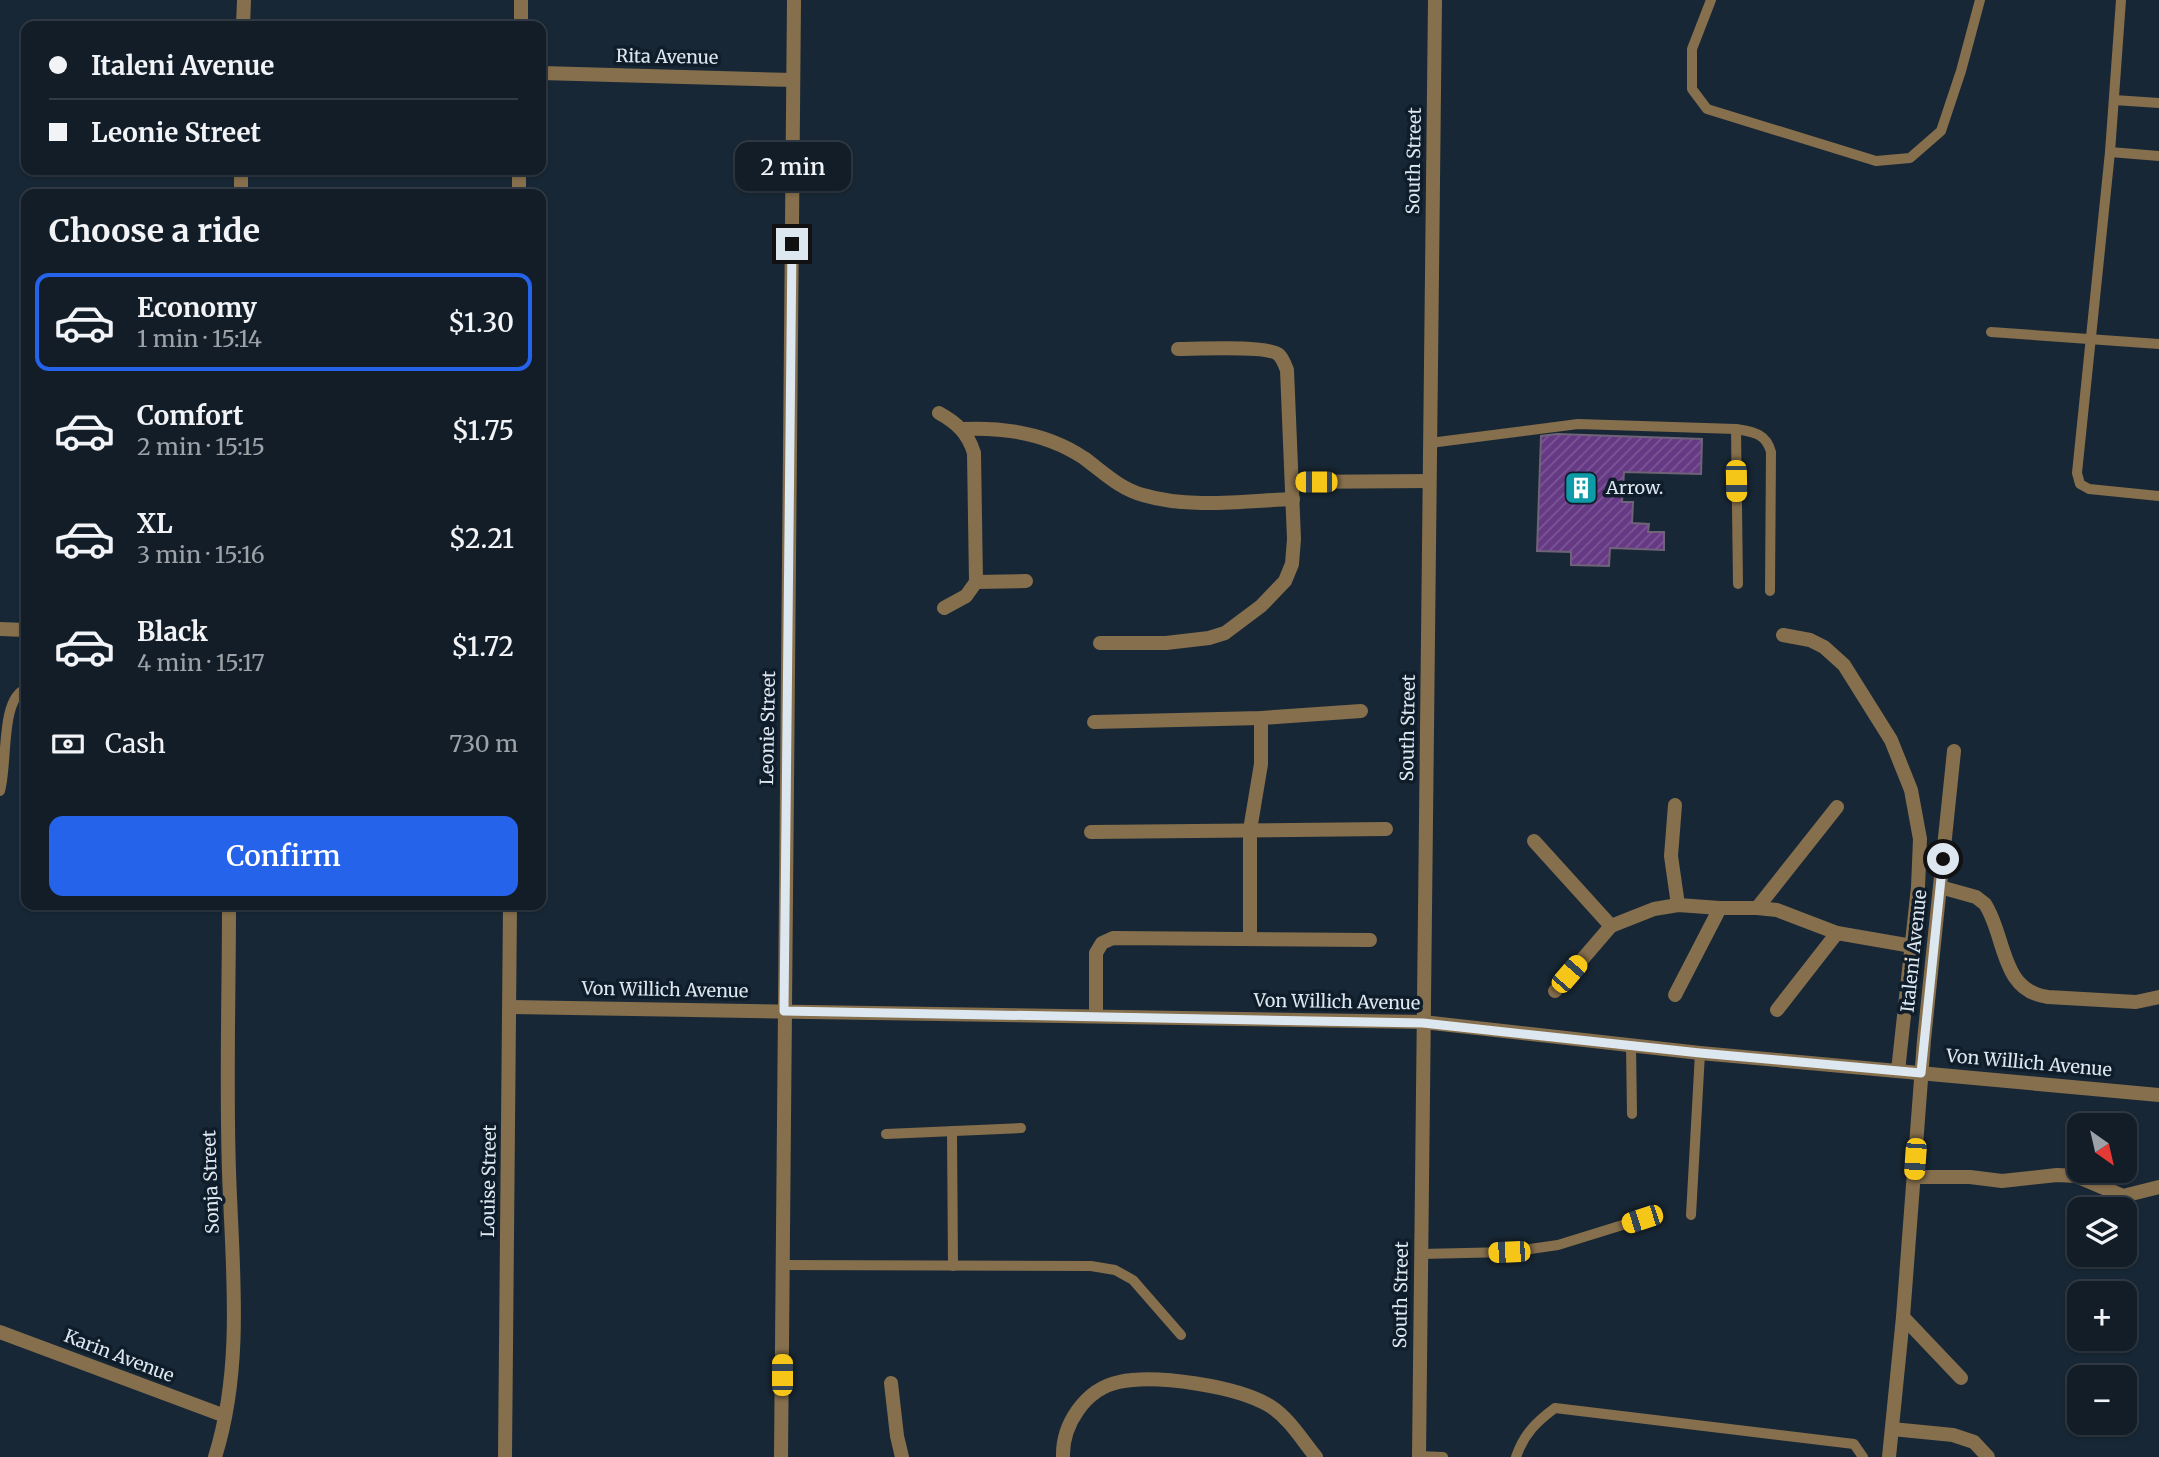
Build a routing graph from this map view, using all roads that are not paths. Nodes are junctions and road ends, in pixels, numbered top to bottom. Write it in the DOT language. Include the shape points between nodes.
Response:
graph roads {
  1 [pos="244,0"];
  2 [pos="521,0"];
  3 [pos="794,0"];
  4 [pos="1435,0"];
  5 [pos="1711,0"];
  6 [pos="1980,0"];
  7 [pos="2121,0"];
  8 [pos="243,21"];
  9 [pos="521,21"];
  10 [pos="546,73"];
  11 [pos="793,80"];
  12 [pos="2114,100"];
  13 [pos="2159,103"];
  14 [pos="2110,152"];
  15 [pos="2159,156"];
  16 [pos="1991,332"];
  17 [pos="2091,338"];
  18 [pos="2159,344"];
  19 [pos="1178,349"];
  20 [pos="939,413"];
  21 [pos="961,429"];
  22 [pos="1736,429"];
  23 [pos="1430,443"];
  24 [pos="1429,481"];
  25 [pos="1292,482"];
  26 [pos="2159,496"];
  27 [pos="1293,499"];
  28 [pos="1026,581"];
  29 [pos="976,582"];
  30 [pos="1738,584"];
  31 [pos="1770,591"];
  32 [pos="944,608"];
  33 [pos="0,629"];
  34 [pos="21,630"];
  35 [pos="1783,635"];
  36 [pos="1100,643"];
  37 [pos="21,690"];
  38 [pos="1361,711"];
  39 [pos="1261,718"];
  40 [pos="1094,722"];
  41 [pos="1954,751"];
  42 [pos="0,790"];
  43 [pos="1675,805"];
  44 [pos="1837,807"];
  45 [pos="1386,829"];
  46 [pos="1250,830"];
  47 [pos="1091,832"];
  48 [pos="1534,841"];
  49 [pos="1940,887"];
  50 [pos="1678,905"];
  51 [pos="1720,908"];
  52 [pos="1757,908"];
  53 [pos="229,910"];
  54 [pos="510,910"];
  55 [pos="1611,926"];
  56 [pos="1837,933"];
  57 [pos="1250,938"];
  58 [pos="1370,940"];
  59 [pos="1912,946"];
  60 [pos="1555,991"];
  61 [pos="1675,995"];
  62 [pos="2159,997"];
  63 [pos="511,1007"];
  64 [pos="1777,1010"];
  65 [pos="784,1011"];
  66 [pos="1096,1016"];
  67 [pos="1423,1023"];
  68 [pos="1631,1045"];
  69 [pos="1700,1053"];
  70 [pos="1898,1071"];
  71 [pos="1921,1073"];
  72 [pos="2159,1095"];
  73 [pos="1632,1114"];
  74 [pos="1021,1128"];
  75 [pos="952,1131"];
  76 [pos="886,1133"];
  77 [pos="1914,1177"];
  78 [pos="2159,1188"];
  79 [pos="1691,1215"];
  80 [pos="1642,1219"];
  81 [pos="1421,1254"];
  82 [pos="783,1265"];
  83 [pos="953,1266"];
  84 [pos="1903,1317"];
  85 [pos="0,1332"];
  86 [pos="1181,1335"];
  87 [pos="1961,1378"];
  88 [pos="891,1383"];
  89 [pos="225,1416"];
  90 [pos="1892,1429"];
  91 [pos="1419,1456"];
  92 [pos="215,1457"];
  93 [pos="505,1457"];
  94 [pos="781,1457"];
  95 [pos="902,1457"];
  96 [pos="1063,1457"];
  97 [pos="1316,1457"];
  98 [pos="1443,1457"];
  99 [pos="1516,1457"];
  100 [pos="1863,1457"];
  101 [pos="1889,1457"];
  102 [pos="1988,1457"];
  1 -- 8 [label="street"];
  2 -- 9 [label="street"];
  3 -- 11 [label="street, Leonie Street"];
  4 -- 23 [label="street, South Street"];
  5 -- 6 [label="lane" via="1692,49 1692,89 1707,108 1875,161 1910,158 1941,131"];
  7 -- 12 [label="lane"];
  10 -- 11 [label="street, Rita Avenue"];
  11 -- 65 [label="street, Leonie Street"];
  12 -- 13 [label="lane"];
  12 -- 14 [label="lane"];
  14 -- 15 [label="lane"];
  14 -- 17 [label="lane"];
  16 -- 17 [label="lane"];
  17 -- 18 [label="lane"];
  17 -- 26 [label="lane" via="2078,480 2089,489"];
  19 -- 25 [label="street" via="1259,349 1280,355 1287,370"];
  20 -- 21 [label="street"];
  21 -- 27 [label="street" via="996,429 1052,441 1126,489 1160,500"];
  21 -- 29 [label="street" via="974,453"];
  22 -- 23 [label="lane" via="1578,424"];
  22 -- 30 [label="lane"];
  22 -- 31 [label="lane" via="1765,438 1771,452"];
  23 -- 24 [label="street, South Street"];
  24 -- 25 [label="street"];
  24 -- 67 [label="street, South Street"];
  25 -- 27 [label="street"];
  27 -- 36 [label="street" via="1294,552 1285,581 1239,623 1225,632 1189,641"];
  28 -- 29 [label="street"];
  29 -- 32 [label="street" via="965,596"];
  33 -- 34 [label="street"];
  35 -- 59 [label="street" via="1810,640 1835,656 1891,740 1904,768 1920,839"];
  37 -- 42 [label="lane" via="5,708"];
  38 -- 39 [label="street"];
  39 -- 40 [label="street"];
  39 -- 46 [label="street" via="1261,764"];
  41 -- 49 [label="street, Italeni Avenue"];
  43 -- 50 [label="street" via="1671,856"];
  44 -- 52 [label="street"];
  45 -- 46 [label="street"];
  46 -- 47 [label="street"];
  46 -- 57 [label="street"];
  48 -- 55 [label="street"];
  49 -- 62 [label="street" via="1976,897 1987,907 2011,970 2026,991 2036,996 2136,1002"];
  49 -- 71 [label="street, Italeni Avenue"];
  50 -- 51 [label="street"];
  50 -- 55 [label="street"];
  51 -- 52 [label="street"];
  51 -- 61 [label="street"];
  52 -- 56 [label="street" via="1777,910"];
  53 -- 89 [label="street, Sonja Street" via="234,1300"];
  54 -- 63 [label="street, Louise Street"];
  55 -- 60 [label="street"];
  56 -- 59 [label="street"];
  56 -- 64 [label="street"];
  57 -- 58 [label="street"];
  57 -- 66 [label="street" via="1107,940 1096,953"];
  59 -- 70 [label="street"];
  63 -- 65 [label="street, Von Willich Avenue"];
  63 -- 93 [label="street, Louise Street"];
  65 -- 66 [label="street, Von Willich Avenue"];
  65 -- 82 [label="street, Leonie Street"];
  66 -- 67 [label="street, Von Willich Avenue"];
  67 -- 68 [label="street, Von Willich Avenue"];
  67 -- 81 [label="street, South Street"];
  68 -- 69 [label="street, Von Willich Avenue"];
  68 -- 73 [label="lane"];
  69 -- 70 [label="street, Von Willich Avenue"];
  69 -- 79 [label="lane"];
  70 -- 71 [label="street, Von Willich Avenue"];
  71 -- 72 [label="street, Von Willich Avenue"];
  71 -- 77 [label="street, Italeni Avenue"];
  74 -- 75 [label="lane"];
  75 -- 76 [label="lane"];
  75 -- 83 [label="lane"];
  77 -- 78 [label="street" via="2002,1181 2076,1176 2123,1196"];
  77 -- 84 [label="street, Italeni Avenue"];
  80 -- 81 [label="lane" via="1558,1245 1509,1252"];
  81 -- 91 [label="street, South Street"];
  82 -- 83 [label="lane"];
  82 -- 94 [label="street, Leonie Street"];
  83 -- 86 [label="lane" via="1115,1270 1133,1280"];
  84 -- 87 [label="street"];
  84 -- 90 [label="street, Italeni Avenue"];
  85 -- 89 [label="street, Karin Avenue"];
  88 -- 95 [label="street"];
  89 -- 92 [label="street, Sonja Street"];
  90 -- 101 [label="street, Italeni Avenue"];
  90 -- 102 [label="street" via="1953,1435 1974,1443"];
  91 -- 98 [label="lane"];
  96 -- 97 [label="street" via="1065,1431 1091,1396 1118,1382 1150,1380 1202,1384 1258,1400 1280,1413"];
  99 -- 100 [label="lane" via="1531,1427 1555,1408 1854,1444"];
}
